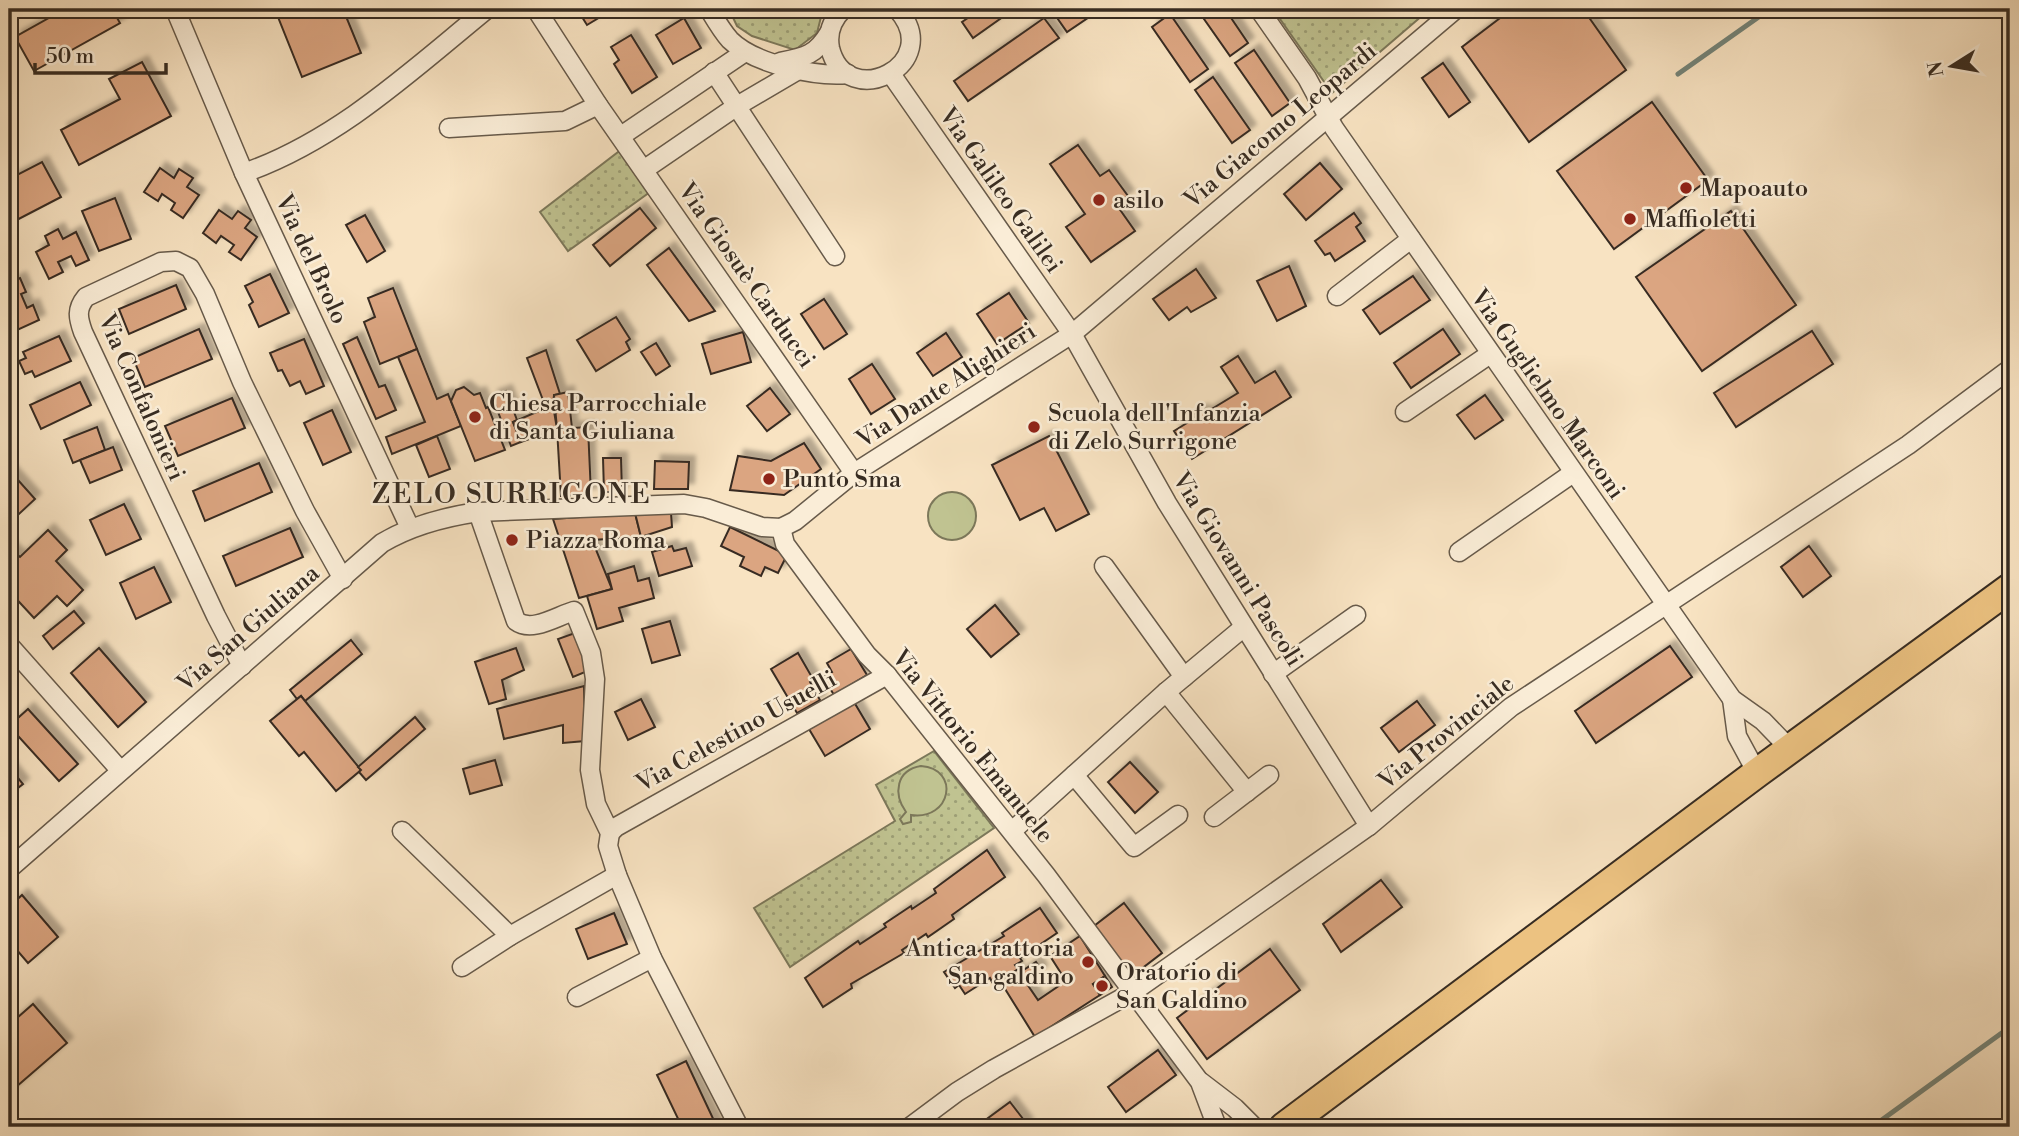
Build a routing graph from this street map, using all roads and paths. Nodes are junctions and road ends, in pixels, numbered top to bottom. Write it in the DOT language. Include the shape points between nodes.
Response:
graph roads {
  1 [pos="175,9"];
  2 [pos="487,9"];
  3 [pos="536,9"];
  4 [pos="709,9"];
  5 [pos="843,9"];
  6 [pos="897,9"];
  7 [pos="1259,9"];
  8 [pos="1456,9"];
  9 [pos="830,33"];
  10 [pos="745,52"];
  11 [pos="772,61"];
  12 [pos="800,69"];
  13 [pos="715,72"];
  14 [pos="848,74"];
  15 [pos="891,74"];
  16 [pos="759,92"];
  17 [pos="598,105"];
  18 [pos="737,106"];
  19 [pos="1327,116"];
  20 [pos="449,128"];
  21 [pos="621,136"];
  22 [pos="645,169"];
  23 [pos="244,173"];
  24 [pos="1410,239"];
  25 [pos="835,256"];
  26 [pos="1336,296"];
  27 [pos="1072,334"];
  28 [pos="1490,354"];
  29 [pos="2010,369"];
  30 [pos="1405,412"];
  31 [pos="854,473"];
  32 [pos="1573,473"];
  33 [pos="478,512"];
  34 [pos="410,528"];
  35 [pos="780,528"];
  36 [pos="1459,552"];
  37 [pos="1104,566"];
  38 [pos="343,579"];
  39 [pos="2010,588"];
  40 [pos="1666,606"];
  41 [pos="1356,615"];
  42 [pos="1244,627"];
  43 [pos="9,645"];
  44 [pos="242,666"];
  45 [pos="887,674"];
  46 [pos="1273,674"];
  47 [pos="1184,677"];
  48 [pos="1166,692"];
  49 [pos="1732,699"];
  50 [pos="1790,749"];
  51 [pos="120,770"];
  52 [pos="1757,773"];
  53 [pos="1074,775"];
  54 [pos="1269,775"];
  55 [pos="1247,792"];
  56 [pos="1178,815"];
  57 [pos="1214,817"];
  58 [pos="1369,826"];
  59 [pos="402,831"];
  60 [pos="1012,831"];
  61 [pos="610,833"];
  62 [pos="9,869"];
  63 [pos="617,875"];
  64 [pos="510,936"];
  65 [pos="652,958"];
  66 [pos="462,967"];
  67 [pos="1133,992"];
  68 [pos="577,997"];
  69 [pos="1200,1082"];
  70 [pos="739,1127"];
  71 [pos="910,1127"];
  72 [pos="1217,1127"];
  73 [pos="1255,1127"];
  74 [pos="1284,1127"];
  1 -- 23 [label="street, Via del Brolo"];
  2 -- 23 [label="street" via="349,120 281,159"];
  3 -- 17 [label="street, Via Giosuè Carducci"];
  4 -- 10 [label="street" via="729,39"];
  5 -- 9 [label="street"];
  6 -- 15 [label="street" via="908,24 910,43 905,61"];
  7 -- 19 [label="street, Via Guglielmo Marconi" via="1307,78"];
  8 -- 19 [label="street, Via Giacomo Leopardi"];
  9 -- 11 [label="street" via="811,54"];
  9 -- 14 [label="street" via="831,51"];
  10 -- 11 [label="street"];
  10 -- 13 [label="street"];
  11 -- 12 [label="street"];
  11 -- 16 [label="street"];
  12 -- 14 [label="street"];
  12 -- 16 [label="street"];
  13 -- 18 [label="street"];
  13 -- 21 [label="street"];
  14 -- 15 [label="street" via="865,80"];
  15 -- 27 [label="street, Via Galileo Galilei"];
  16 -- 18 [label="street"];
  17 -- 20 [label="street" via="565,121"];
  17 -- 21 [label="street, Via Giosuè Carducci"];
  18 -- 22 [label="street"];
  18 -- 25 [label="street"];
  19 -- 24 [label="street, Via Guglielmo Marconi"];
  19 -- 27 [label="street, Via Giacomo Leopardi"];
  21 -- 22 [label="street, Via Giosuè Carducci"];
  22 -- 31 [label="street, Via Giosuè Carducci"];
  23 -- 34 [label="street, Via del Brolo"];
  24 -- 26 [label="street"];
  24 -- 28 [label="street, Via Guglielmo Marconi"];
  27 -- 31 [label="street, Via Dante Alighieri"];
  27 -- 42 [label="street, Via Giovanni Pascoli" via="1167,503"];
  28 -- 30 [label="street"];
  28 -- 32 [label="street, Via Guglielmo Marconi"];
  29 -- 40 [label="street, Via Provinciale" via="1908,445"];
  31 -- 35 [label="street, Via Dante Alighieri"];
  32 -- 36 [label="street"];
  32 -- 40 [label="street, Via Guglielmo Marconi"];
  33 -- 34 [label="street"];
  33 -- 35 [label="street" via="684,504"];
  33 -- 61 [label="street" via="516,621 533,626 574,611 591,653 595,679 592,788"];
  34 -- 38 [label="street, Via San Giuliana" via="383,543"];
  35 -- 45 [label="street, Via Vittorio Emanuele" via="785,544 867,655"];
  37 -- 47 [label="street"];
  38 -- 44 [label="street, Via San Giuliana"];
  38 -- 44 [label="street, Via Confalonieri" via="304,511 190,268 176,261 161,262 86,297 78,318 83,332"];
  39 -- 50 [label="main road"];
  40 -- 49 [label="street, Via Guglielmo Marconi"];
  40 -- 58 [label="street, Via Provinciale" via="1511,707"];
  41 -- 46 [label="street"];
  42 -- 46 [label="street, Via Giovanni Pascoli"];
  42 -- 47 [label="street"];
  43 -- 51 [label="street"];
  44 -- 51 [label="street, Via San Giuliana"];
  45 -- 60 [label="street, Via Vittorio Emanuele"];
  45 -- 61 [label="street, Via Celestino Usuelli"];
  46 -- 58 [label="street, Via Giovanni Pascoli"];
  47 -- 48 [label="street"];
  48 -- 53 [label="street"];
  48 -- 55 [label="street"];
  49 -- 50 [label="street, Via Guglielmo Marconi" via="1763,721"];
  49 -- 52 [label="street, Via Guglielmo Marconi" via="1737,736"];
  50 -- 52 [label="main road"];
  51 -- 62 [label="street, Via San Giuliana"];
  52 -- 74 [label="main road"];
  53 -- 56 [label="street" via="1134,847"];
  53 -- 60 [label="street"];
  54 -- 55 [label="street"];
  55 -- 57 [label="street"];
  58 -- 67 [label="street, Via Provinciale"];
  59 -- 64 [label="street"];
  60 -- 67 [label="street, Via Vittorio Emanuele"];
  61 -- 63 [label="street" via="608,846"];
  63 -- 64 [label="street"];
  63 -- 65 [label="street"];
  64 -- 66 [label="street"];
  65 -- 68 [label="street"];
  65 -- 70 [label="street"];
  67 -- 69 [label="street, Via Vittorio Emanuele"];
  67 -- 71 [label="street, Via Provinciale" via="994,1069"];
  69 -- 72 [label="street"];
  69 -- 73 [label="street"];
}
